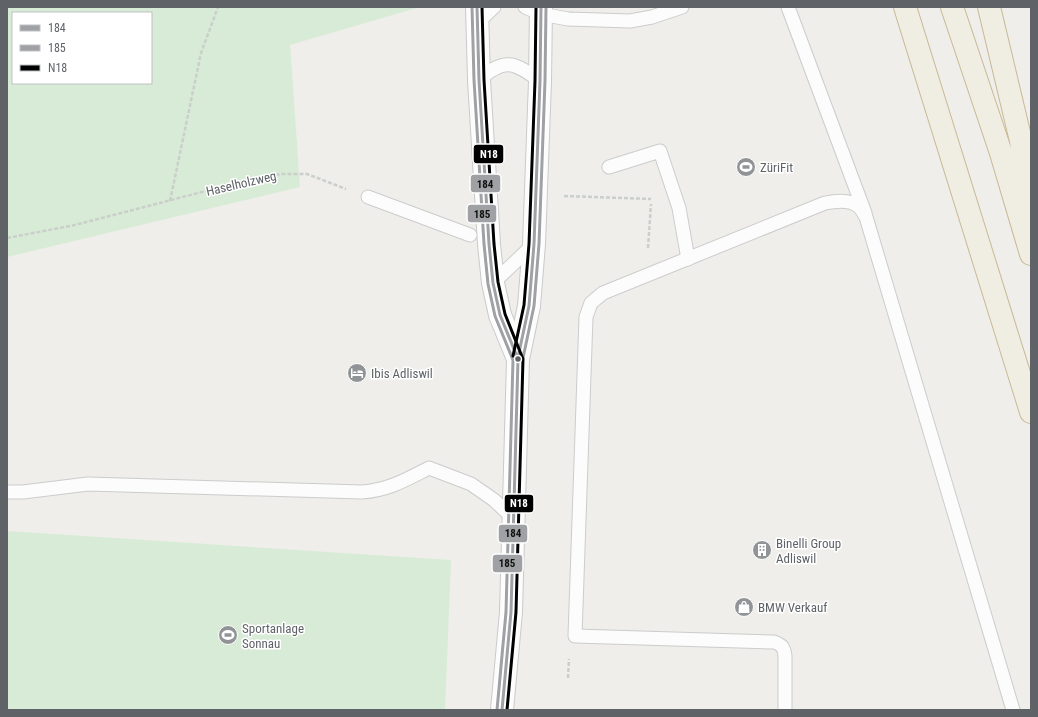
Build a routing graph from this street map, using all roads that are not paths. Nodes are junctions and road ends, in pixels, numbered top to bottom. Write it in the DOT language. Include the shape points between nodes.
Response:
graph roads {
  1 [pos="494,7"];
  2 [pos="682,7"];
  3 [pos="788,7"];
  4 [pos="905,7"];
  5 [pos="952,7"];
  6 [pos="989,7"];
  7 [pos="536,9"];
  8 [pos="477,15"];
  9 [pos="479,80"];
  10 [pos="540,82"];
  11 [pos="610,167"];
  12 [pos="368,197"];
  13 [pos="1031,214"];
  14 [pos="866,217"];
  15 [pos="479,239"];
  16 [pos="534,244"];
  17 [pos="1031,254"];
  18 [pos="688,259"];
  19 [pos="493,283"];
  20 [pos="518,359"];
  21 [pos="1031,412"];
  22 [pos="7,492"];
  23 [pos="514,519"];
  24 [pos="502,710"];
  25 [pos="785,710"];
  26 [pos="1013,710"];
  1 -- 8 [label="lane"];
  2 -- 7 [label="lane" via="630,21 568,19"];
  3 -- 14 [label="lane"];
  4 -- 21 [label="highway"];
  5 -- 17 [label="highway"];
  6 -- 13 [label="highway" via="1021,141"];
  7 -- 10 [label="main road"];
  8 -- 9 [label="main road"];
  9 -- 10 [label="lane" via="498,66 509,64 519,67"];
  9 -- 15 [label="main road"];
  10 -- 16 [label="main road"];
  11 -- 18 [label="lane" via="660,151 680,208"];
  12 -- 15 [label="lane"];
  14 -- 18 [label="lane" via="858,206 848,202 825,203"];
  14 -- 26 [label="lane"];
  15 -- 19 [label="main road"];
  16 -- 19 [label="lane"];
  16 -- 20 [label="main road" via="529,306"];
  18 -- 25 [label="lane" via="603,293 592,302 586,316 575,636 774,642 784,649"];
  19 -- 20 [label="main road" via="500,315"];
  20 -- 23 [label="main road"];
  22 -- 23 [label="lane" via="88,484 362,492 389,487 429,468 471,484 494,500"];
  23 -- 24 [label="main road" via="511,612"];
}
